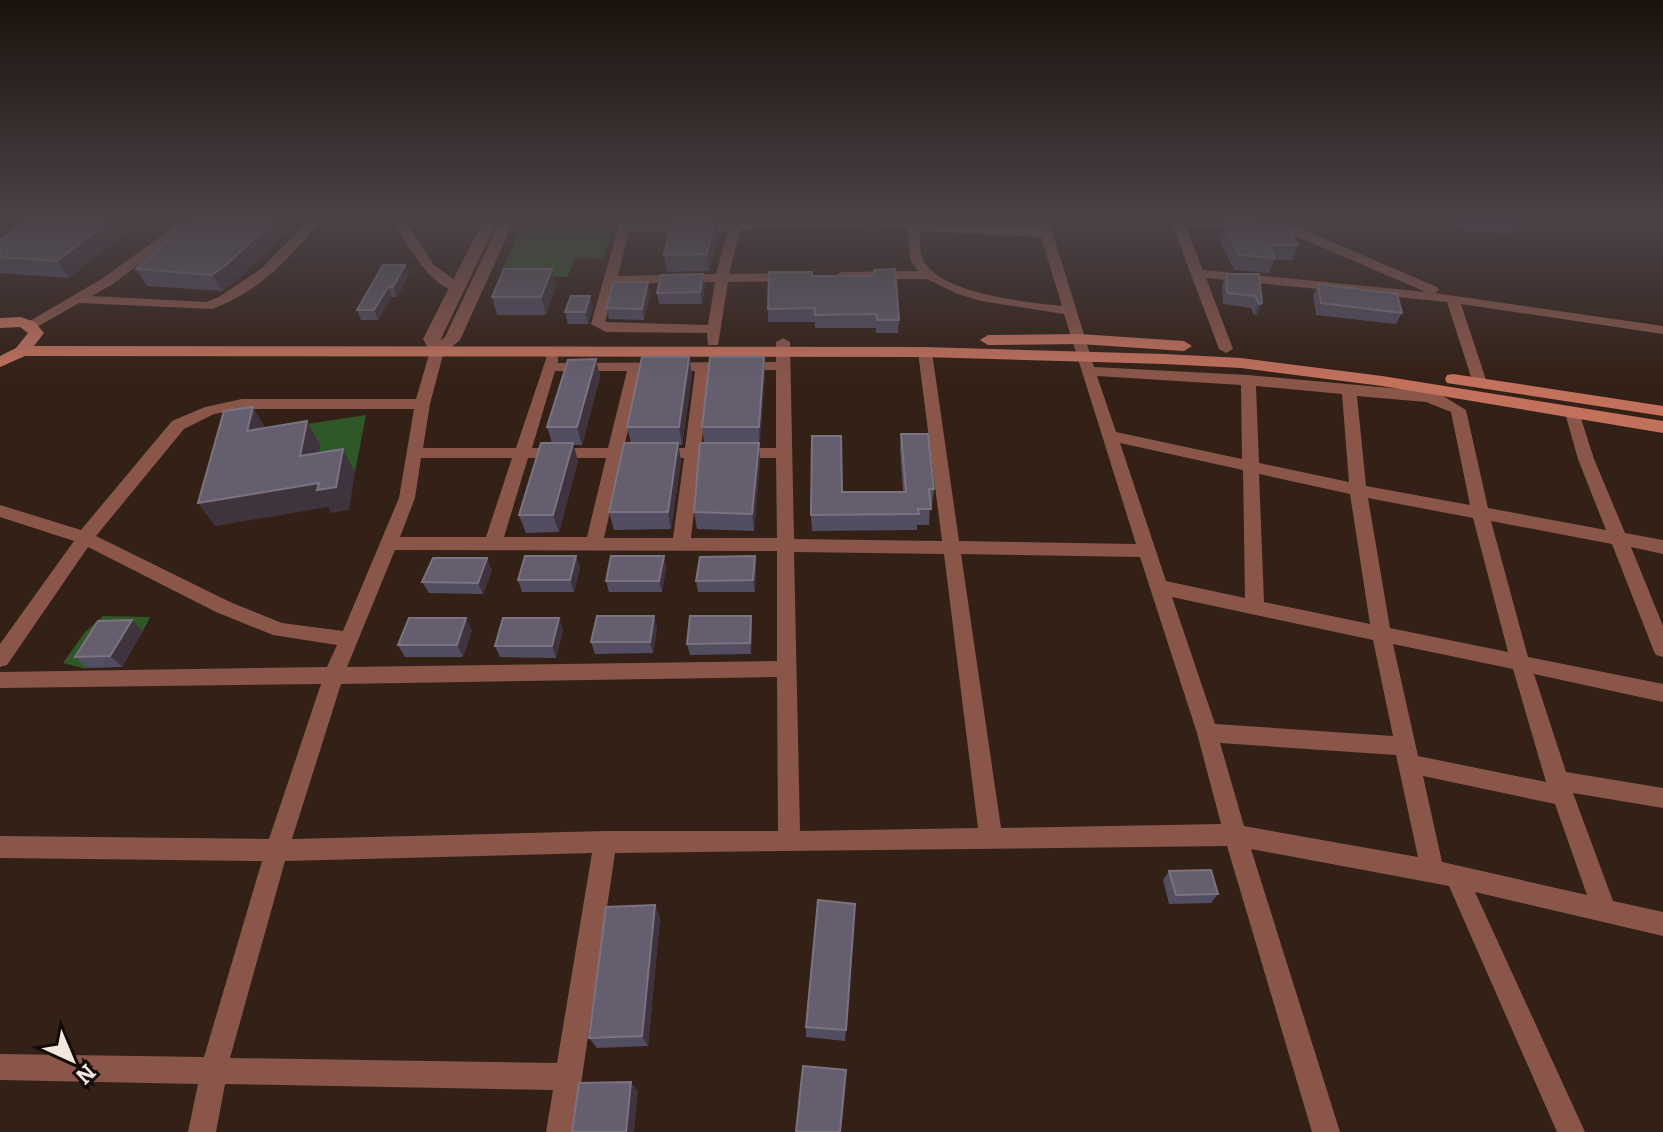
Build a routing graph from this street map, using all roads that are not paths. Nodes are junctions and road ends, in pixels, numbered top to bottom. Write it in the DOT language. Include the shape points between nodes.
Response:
graph roads {
  1 [pos="1198,273"];
  2 [pos="118,274"];
  3 [pos="263,274"];
  4 [pos="437,274"];
  5 [pos="464,274"];
  6 [pos="478,274"];
  7 [pos="613,274"];
  8 [pos="723,274"];
  9 [pos="1059,274"];
  10 [pos="1206,274"];
  11 [pos="1395,274"];
  12 [pos="930,275"];
  13 [pos="811,277"];
  14 [pos="826,277"];
  15 [pos="722,278"];
  16 [pos="612,280"];
  17 [pos="457,288"];
  18 [pos="79,299"];
  19 [pos="1453,299"];
  20 [pos="1070,311"];
  21 [pos="0,323"];
  22 [pos="1663,330"];
  23 [pos="32,332"];
  24 [pos="714,336"];
  25 [pos="440,343"];
  26 [pos="1226,349"];
  27 [pos="22,351"];
  28 [pos="925,352"];
  29 [pos="783,354"];
  30 [pos="1084,355"];
  31 [pos="552,360"];
  32 [pos="0,362"];
  33 [pos="635,367"];
  34 [pos="703,367"];
  35 [pos="1248,380"];
  36 [pos="1480,383"];
  37 [pos="1349,390"];
  38 [pos="422,404"];
  39 [pos="1663,411"];
  40 [pos="1573,413"];
  41 [pos="1663,427"];
  42 [pos="1111,436"];
  43 [pos="414,453"];
  44 [pos="692,453"];
  45 [pos="785,453"];
  46 [pos="614,454"];
  47 [pos="519,455"];
  48 [pos="1253,467"];
  49 [pos="1358,490"];
  50 [pos="0,511"];
  51 [pos="1477,512"];
  52 [pos="85,538"];
  53 [pos="1619,539"];
  54 [pos="390,543"];
  55 [pos="493,543"];
  56 [pos="594,544"];
  57 [pos="681,545"];
  58 [pos="787,545"];
  59 [pos="1663,547"];
  60 [pos="951,548"];
  61 [pos="1147,551"];
  62 [pos="1159,587"];
  63 [pos="1255,606"];
  64 [pos="1381,633"];
  65 [pos="347,639"];
  66 [pos="1663,649"];
  67 [pos="0,659"];
  68 [pos="1521,662"];
  69 [pos="786,669"];
  70 [pos="334,675"];
  71 [pos="0,680"];
  72 [pos="1663,693"];
  73 [pos="1207,733"];
  74 [pos="1407,755"];
  75 [pos="1559,788"];
  76 [pos="1663,798"];
  77 [pos="1235,835"];
  78 [pos="991,838"];
  79 [pos="605,842"];
  80 [pos="789,842"];
  81 [pos="0,847"];
  82 [pos="277,850"];
  83 [pos="1444,873"];
  84 [pos="1604,908"];
  85 [pos="1662,926"];
  86 [pos="0,1067"];
  87 [pos="214,1069"];
  88 [pos="570,1077"];
  89 [pos="202,1132"];
  90 [pos="560,1132"];
  91 [pos="1326,1132"];
  92 [pos="1571,1132"];
  1 -- 26 [label="street"];
  2 -- 18 [label="street"];
  3 -- 18 [label="street" via="246,291 207,306"];
  4 -- 17 [label="street"];
  5 -- 17 [label="street"];
  6 -- 25 [label="street"];
  7 -- 16 [label="street"];
  8 -- 15 [label="street"];
  9 -- 20 [label="street"];
  10 -- 19 [label="street"];
  11 -- 19 [label="street"];
  12 -- 14 [label="street"];
  12 -- 20 [label="street" via="987,300"];
  13 -- 15 [label="street"];
  15 -- 16 [label="street"];
  15 -- 24 [label="street"];
  16 -- 24 [label="street" via="601,327"];
  17 -- 25 [label="street"];
  18 -- 23 [label="street"];
  19 -- 22 [label="street"];
  19 -- 36 [label="street"];
  20 -- 30 [label="street"];
  21 -- 23 [label="main road"];
  23 -- 25 [label="main road"];
  23 -- 27 [label="main road"];
  24 -- 25 [label="main road"];
  24 -- 29 [label="main road"];
  25 -- 27 [label="main road"];
  25 -- 31 [label="main road"];
  25 -- 38 [label="street"];
  26 -- 30 [label="main road"];
  26 -- 36 [label="main road"];
  27 -- 32 [label="main road"];
  28 -- 29 [label="main road"];
  28 -- 30 [label="main road"];
  28 -- 60 [label="street"];
  29 -- 30 [label="main road"];
  29 -- 31 [label="main road"];
  29 -- 34 [label="street"];
  29 -- 45 [label="street"];
  30 -- 35 [label="street"];
  30 -- 40 [label="main road" via="1241,363"];
  30 -- 42 [label="street"];
  31 -- 33 [label="street"];
  31 -- 47 [label="street"];
  33 -- 34 [label="street"];
  33 -- 46 [label="street"];
  34 -- 44 [label="street"];
  35 -- 37 [label="street"];
  35 -- 48 [label="street"];
  36 -- 39 [label="main road"];
  37 -- 49 [label="street"];
  37 -- 51 [label="street" via="1440,400 1458,410"];
  38 -- 43 [label="street"];
  38 -- 52 [label="street" via="242,404 210,410 178,425"];
  40 -- 41 [label="main road"];
  40 -- 53 [label="street"];
  42 -- 48 [label="street"];
  42 -- 61 [label="street"];
  43 -- 47 [label="street"];
  43 -- 54 [label="street" via="407,498"];
  44 -- 45 [label="street"];
  44 -- 46 [label="street"];
  44 -- 57 [label="street"];
  45 -- 58 [label="street"];
  46 -- 47 [label="street"];
  46 -- 56 [label="street"];
  47 -- 55 [label="street"];
  48 -- 49 [label="street"];
  48 -- 63 [label="street"];
  49 -- 51 [label="street"];
  49 -- 64 [label="street"];
  50 -- 52 [label="street"];
  51 -- 53 [label="street"];
  51 -- 68 [label="street"];
  52 -- 65 [label="street" via="280,630"];
  52 -- 67 [label="street"];
  53 -- 59 [label="street"];
  53 -- 66 [label="street"];
  54 -- 55 [label="street"];
  54 -- 65 [label="street"];
  55 -- 56 [label="street"];
  56 -- 57 [label="street"];
  57 -- 58 [label="street"];
  58 -- 60 [label="street"];
  58 -- 69 [label="street"];
  60 -- 61 [label="street"];
  60 -- 78 [label="street"];
  61 -- 62 [label="street"];
  62 -- 63 [label="street"];
  62 -- 73 [label="street"];
  63 -- 64 [label="street"];
  64 -- 68 [label="street"];
  64 -- 74 [label="street"];
  65 -- 70 [label="street"];
  68 -- 72 [label="street"];
  68 -- 75 [label="street"];
  69 -- 70 [label="street"];
  69 -- 80 [label="street"];
  70 -- 71 [label="street"];
  70 -- 82 [label="street"];
  73 -- 74 [label="street"];
  73 -- 77 [label="street"];
  74 -- 75 [label="street"];
  74 -- 83 [label="street"];
  75 -- 76 [label="street"];
  75 -- 84 [label="street"];
  77 -- 78 [label="street"];
  77 -- 83 [label="street"];
  77 -- 91 [label="street"];
  78 -- 80 [label="street"];
  79 -- 80 [label="street"];
  79 -- 82 [label="street"];
  79 -- 88 [label="street"];
  81 -- 82 [label="street"];
  82 -- 87 [label="street"];
  83 -- 84 [label="street"];
  83 -- 92 [label="street"];
  84 -- 85 [label="street"];
  86 -- 87 [label="street"];
  87 -- 88 [label="street"];
  87 -- 89 [label="street"];
  88 -- 90 [label="street"];
}
